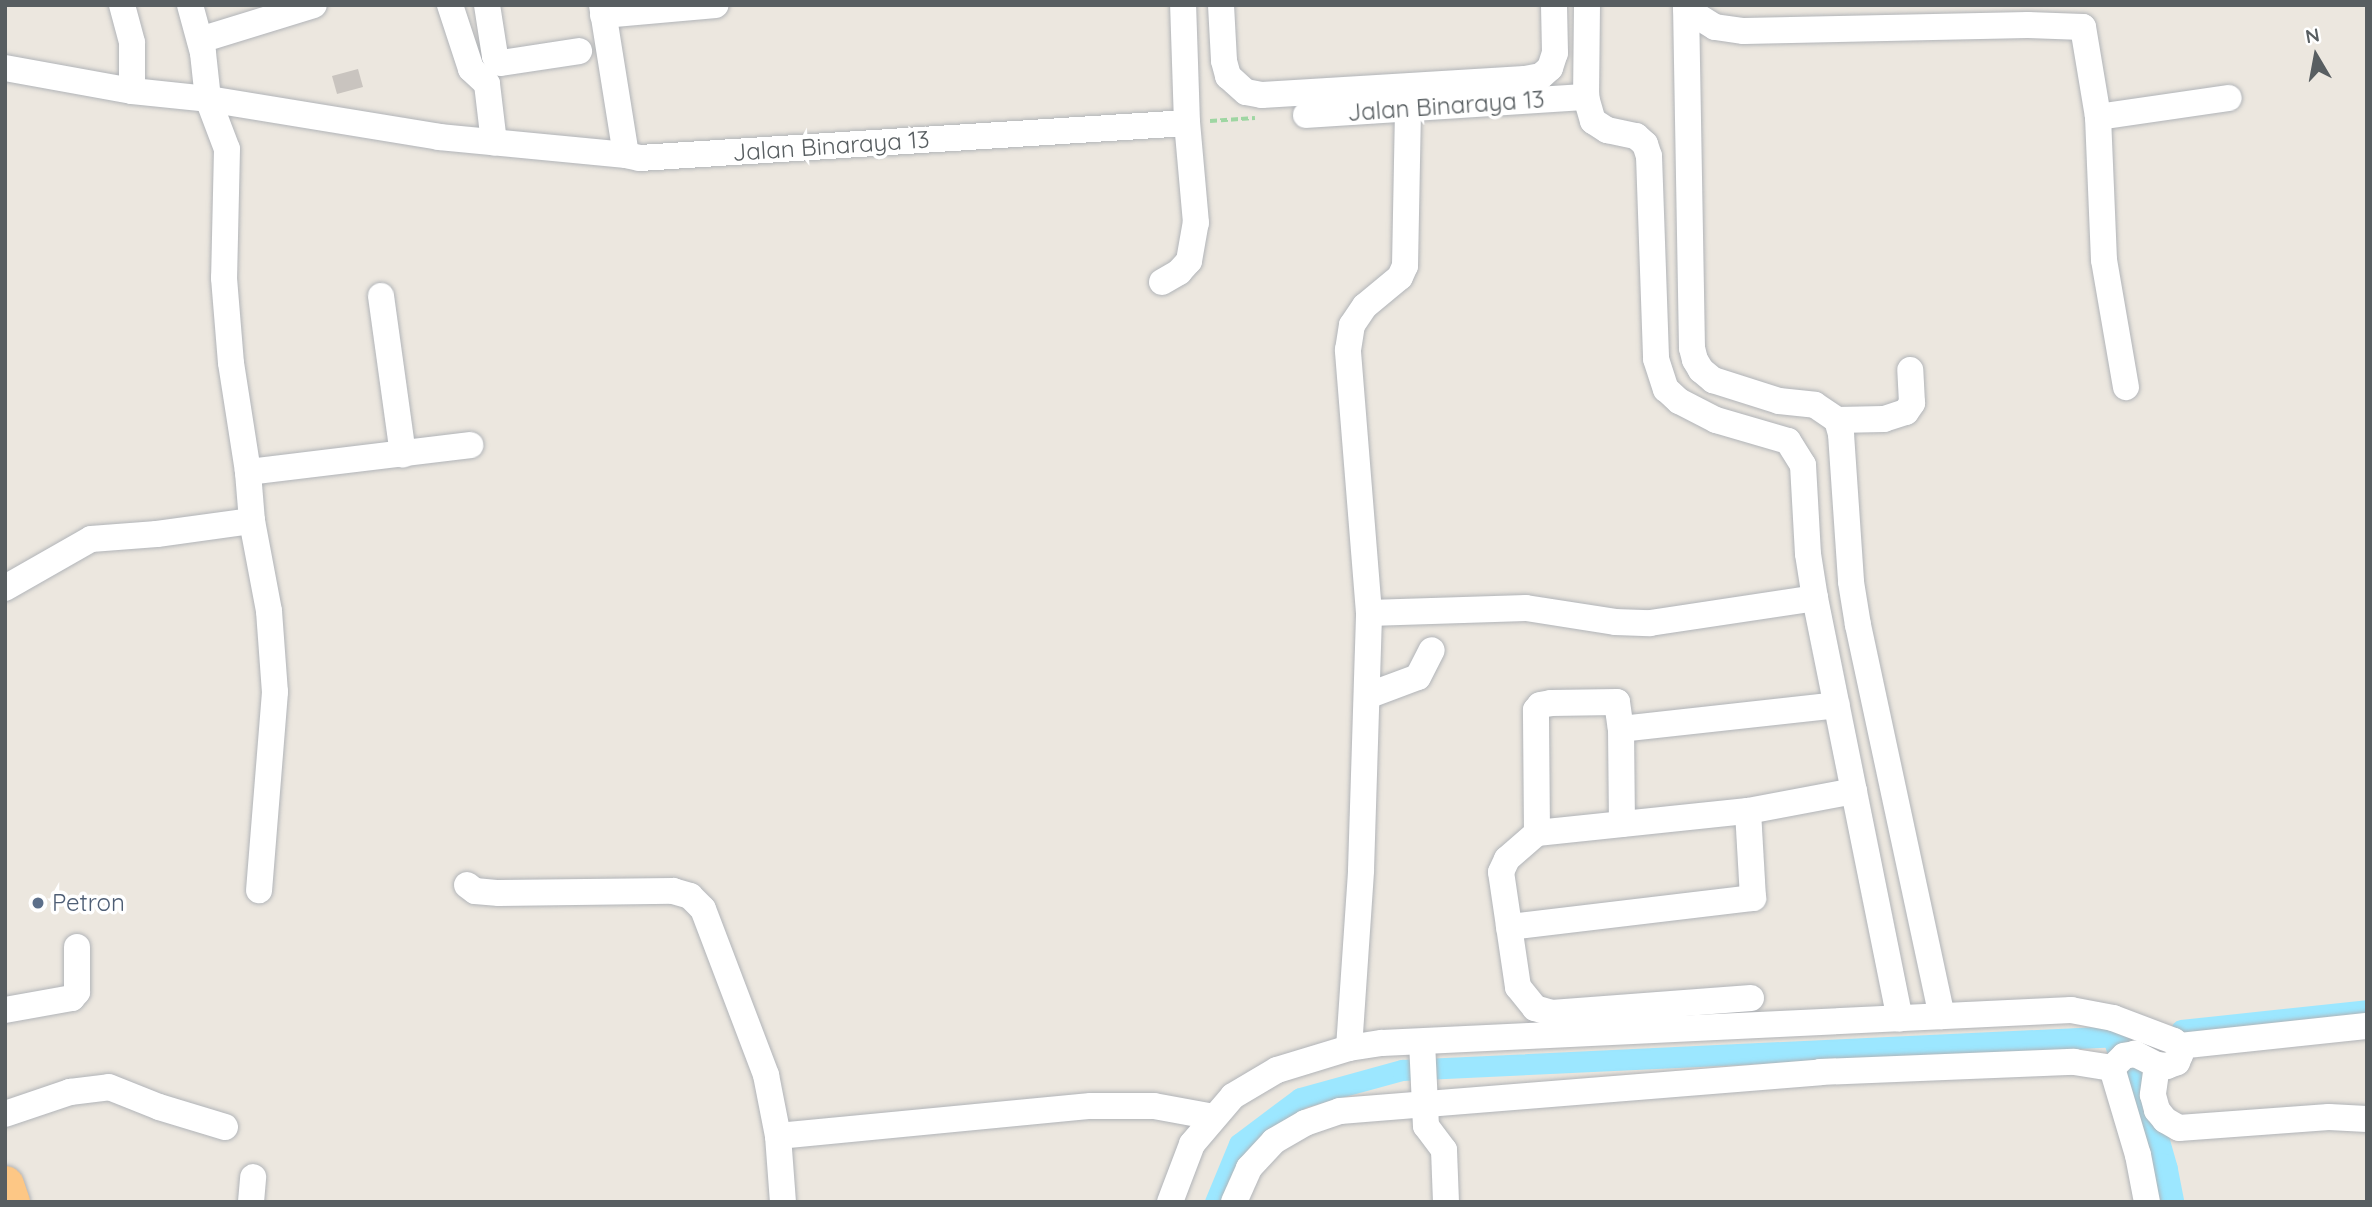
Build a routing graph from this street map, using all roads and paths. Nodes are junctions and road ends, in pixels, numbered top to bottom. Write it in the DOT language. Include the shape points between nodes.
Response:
graph roads {
  1 [pos="122,5"];
  2 [pos="190,5"];
  3 [pos="314,5"];
  4 [pos="450,5"];
  5 [pos="487,5"];
  6 [pos="716,5"];
  7 [pos="1182,5"];
  8 [pos="1221,5"];
  9 [pos="1554,5"];
  10 [pos="1587,5"];
  11 [pos="1686,7"];
  12 [pos="603,10"];
  13 [pos="2082,16"];
  14 [pos="200,40"];
  15 [pos="579,51"];
  16 [pos="5,68"];
  17 [pos="492,72"];
  18 [pos="132,91"];
  19 [pos="1586,97"];
  20 [pos="2229,98"];
  21 [pos="208,99"];
  22 [pos="1408,108"];
  23 [pos="1306,115"];
  24 [pos="2098,117"];
  25 [pos="1187,123"];
  26 [pos="494,143"];
  27 [pos="626,155"];
  28 [pos="1162,282"];
  29 [pos="381,296"];
  30 [pos="1910,370"];
  31 [pos="2126,387"];
  32 [pos="1836,420"];
  33 [pos="470,445"];
  34 [pos="403,454"];
  35 [pos="248,472"];
  36 [pos="252,521"];
  37 [pos="5,587"];
  38 [pos="1815,598"];
  39 [pos="1369,613"];
  40 [pos="1432,650"];
  41 [pos="1367,696"];
  42 [pos="1837,705"];
  43 [pos="1621,729"];
  44 [pos="1854,791"];
  45 [pos="1748,811"];
  46 [pos="1622,824"];
  47 [pos="1537,833"];
  48 [pos="467,885"];
  49 [pos="259,890"];
  50 [pos="1509,927"];
  51 [pos="77,947"];
  52 [pos="1751,998"];
  53 [pos="5,1010"];
  54 [pos="1942,1016"];
  55 [pos="1900,1018"];
  56 [pos="2367,1026"];
  57 [pos="2179,1046"];
  58 [pos="1422,1047"];
  59 [pos="1349,1048"];
  60 [pos="2157,1065"];
  61 [pos="2112,1068"];
  62 [pos="1424,1098"];
  63 [pos="5,1114"];
  64 [pos="1214,1117"];
  65 [pos="2367,1119"];
  66 [pos="225,1128"];
  67 [pos="778,1136"];
  68 [pos="5,1185"];
  69 [pos="10,1202"];
  70 [pos="783,1202"];
  71 [pos="1170,1202"];
  72 [pos="1234,1202"];
  73 [pos="1446,1202"];
  74 [pos="2147,1202"];
  1 -- 18 [label="street" via="132,43"];
  2 -- 14 [label="street"];
  3 -- 14 [label="street"];
  4 -- 17 [label="street" via="471,69"];
  5 -- 17 [label="street"];
  6 -- 12 [label="street"];
  7 -- 25 [label="street"];
  8 -- 9 [label="street" via="1228,76 1246,92 1262,95 1541,76 1550,68 1555,53"];
  10 -- 19 [label="street"];
  11 -- 13 [label="street" via="1715,27 1744,32 2015,25"];
  11 -- 32 [label="street" via="1695,360 1713,380 1779,401 1815,405"];
  12 -- 27 [label="street"];
  13 -- 24 [label="street"];
  14 -- 21 [label="street"];
  15 -- 17 [label="street" via="506,63"];
  16 -- 18 [label="street, Jalan Binaraya 13"];
  17 -- 26 [label="street"];
  18 -- 21 [label="street, Jalan Binaraya 13"];
  19 -- 22 [label="street, Jalan Binaraya 13"];
  19 -- 38 [label="street" via="1593,121 1607,130 1636,136 1649,156 1656,359 1663,382 1679,401 1716,420 1788,441 1797,452 1806,483 1808,554"];
  20 -- 24 [label="street"];
  21 -- 26 [label="street, Jalan Binaraya 13"];
  21 -- 35 [label="street" via="227,149 224,278"];
  22 -- 23 [label="street, Jalan Binaraya 13"];
  22 -- 39 [label="street" via="1405,266 1400,277 1365,306 1352,325 1348,350"];
  23 -- 25 [label="path"];
  24 -- 31 [label="street" via="2101,231"];
  25 -- 27 [label="street, Jalan Binaraya 13" via="640,158"];
  25 -- 28 [label="street" via="1194,246 1184,266"];
  26 -- 27 [label="street, Jalan Binaraya 13"];
  29 -- 34 [label="street"];
  30 -- 32 [label="street" via="1912,403 1906,412 1884,419"];
  32 -- 54 [label="street" via="1858,625"];
  33 -- 34 [label="street"];
  34 -- 35 [label="street"];
  35 -- 36 [label="street"];
  36 -- 37 [label="street" via="91,539"];
  36 -- 49 [label="street" via="269,611 275,692"];
  38 -- 39 [label="street" via="1650,623 1525,608"];
  38 -- 42 [label="street"];
  39 -- 41 [label="street"];
  40 -- 41 [label="street" via="1418,677"];
  41 -- 59 [label="street"];
  42 -- 43 [label="street"];
  42 -- 44 [label="street"];
  43 -- 46 [label="street"];
  43 -- 47 [label="street" via="1617,702 1539,705"];
  44 -- 45 [label="street"];
  44 -- 55 [label="street"];
  45 -- 46 [label="street"];
  45 -- 50 [label="street" via="1753,898"];
  46 -- 47 [label="street"];
  47 -- 50 [label="street" via="1507,859 1501,873"];
  48 -- 67 [label="street" via="475,891 499,893 673,891 690,895 703,909 761,1062"];
  50 -- 52 [label="street" via="1518,987 1542,1011"];
  51 -- 53 [label="street" via="77,992 72,998"];
  54 -- 55 [label="street"];
  54 -- 57 [label="street" via="2090,1011"];
  55 -- 58 [label="street"];
  56 -- 57 [label="street"];
  57 -- 60 [label="street" via="2177,1062"];
  58 -- 59 [label="street"];
  58 -- 62 [label="street"];
  59 -- 64 [label="street" via="1277,1070 1233,1096"];
  60 -- 61 [label="street" via="2135,1054 2123,1056"];
  60 -- 65 [label="street" via="2152,1095 2157,1110 2179,1128 2329,1117"];
  61 -- 62 [label="street" via="2074,1062 1820,1072"];
  61 -- 74 [label="street"];
  62 -- 72 [label="street" via="1340,1111 1305,1123 1274,1141 1249,1167"];
  62 -- 73 [label="street" via="1426,1126 1444,1150"];
  63 -- 66 [label="street" via="70,1092 109,1087"];
  64 -- 67 [label="street" via="1154,1106 1091,1106"];
  64 -- 71 [label="street" via="1192,1144"];
  67 -- 70 [label="street"];
  68 -- 69 [label="highway"];
}
